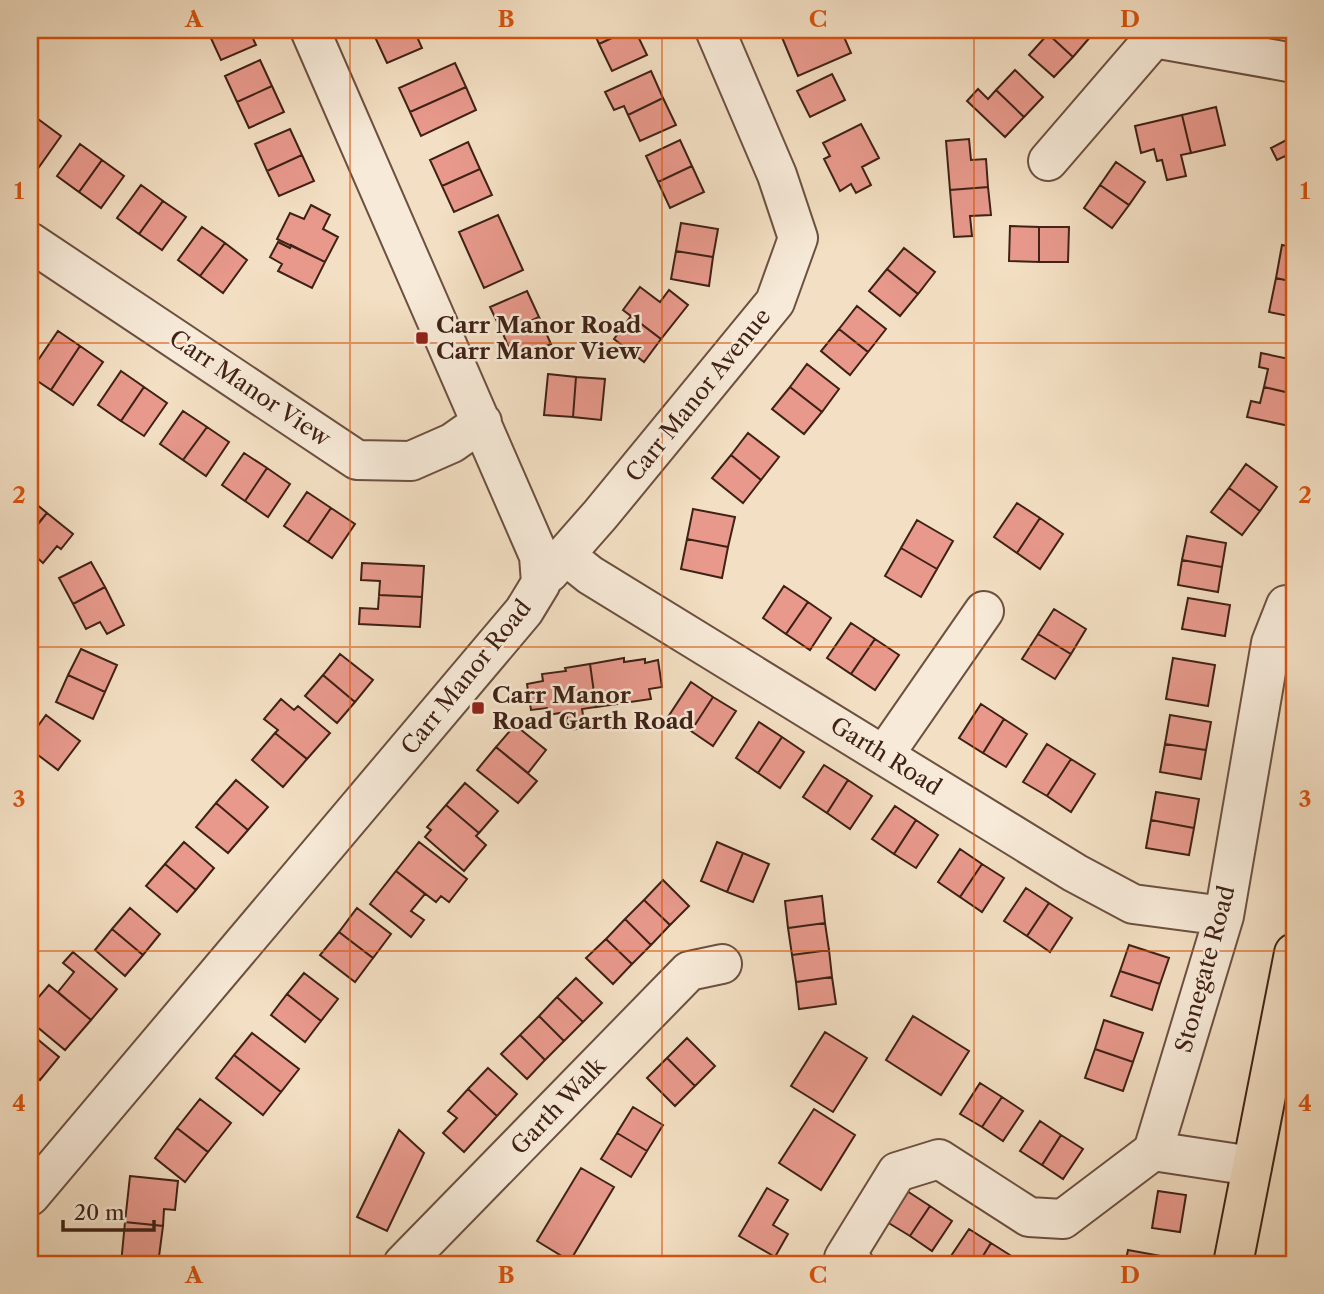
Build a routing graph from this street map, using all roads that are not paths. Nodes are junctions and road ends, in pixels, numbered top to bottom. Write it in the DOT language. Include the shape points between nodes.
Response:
graph roads {
  1 [pos="310,30"];
  2 [pos="715,30"];
  3 [pos="1154,34"];
  4 [pos="1294,63"];
  5 [pos="1048,161"];
  6 [pos="30,242"];
  7 [pos="482,422"];
  8 [pos="553,569"];
  9 [pos="1286,605"];
  10 [pos="984,611"];
  11 [pos="884,755"];
  12 [pos="1224,916"];
  13 [pos="1294,953"];
  14 [pos="722,964"];
  15 [pos="1153,1151"];
  16 [pos="1252,1166"];
  17 [pos="30,1196"];
  18 [pos="403,1264"];
  19 [pos="854,1264"];
  20 [pos="1233,1264"];
  1 -- 7 [label="street, Carr Manor Road"];
  2 -- 8 [label="street, Carr Manor Avenue" via="778,175 798,238 775,302"];
  3 -- 4 [label="street"];
  3 -- 5 [label="street"];
  6 -- 7 [label="street, Carr Manor View" via="357,460 411,461 452,443"];
  7 -- 8 [label="street, Carr Manor Road" via="539,556"];
  8 -- 11 [label="street, Garth Road" via="590,575"];
  8 -- 17 [label="street, Carr Manor Road" via="524,611"];
  9 -- 12 [label="street, Stonegate Road" via="1271,643"];
  10 -- 11 [label="street"];
  11 -- 12 [label="street, Garth Road" via="1133,904"];
  12 -- 15 [label="street, Stonegate Road"];
  13 -- 16 [label="main road"];
  14 -- 18 [label="street, Garth Walk" via="689,971"];
  15 -- 16 [label="street"];
  15 -- 19 [label="street" via="1063,1219 1029,1217 939,1159 897,1171 844,1258"];
  16 -- 20 [label="main road"];
}
